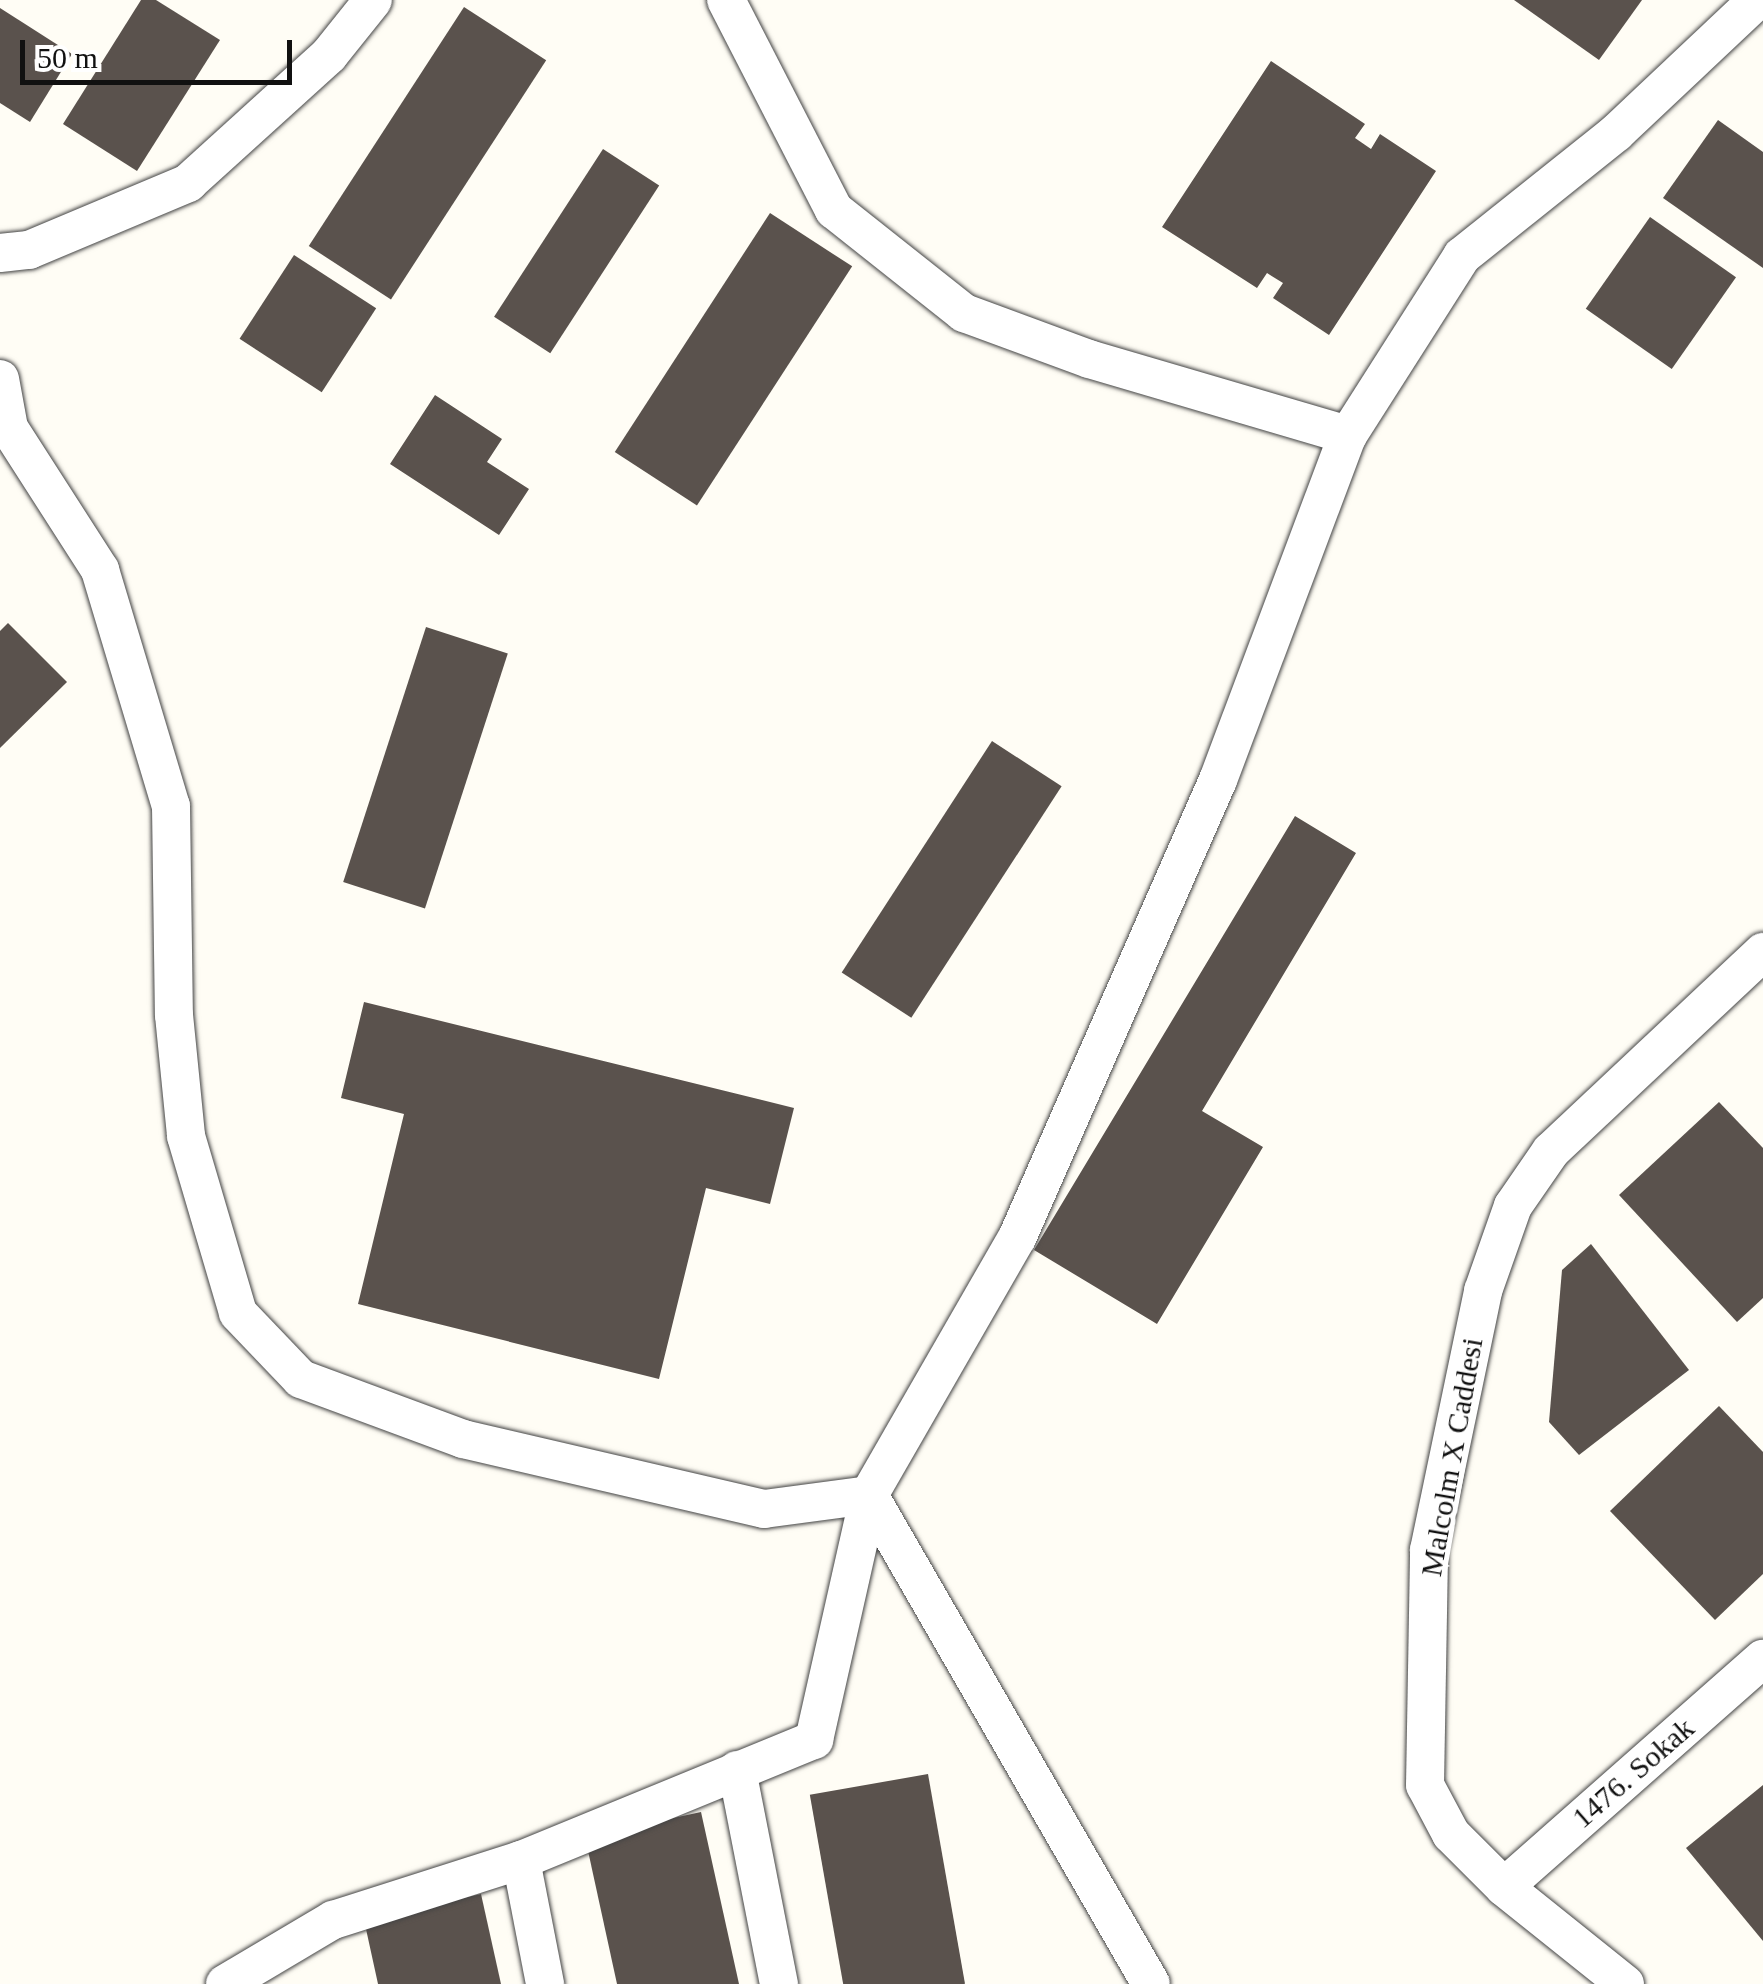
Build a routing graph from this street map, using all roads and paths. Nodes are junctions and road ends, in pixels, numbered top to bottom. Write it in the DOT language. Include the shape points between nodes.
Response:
graph roads {
  1 [pos="373,0"];
  2 [pos="726,0"];
  3 [pos="1757,0"];
  4 [pos="0,254"];
  5 [pos="0,379"];
  6 [pos="1348,435"];
  7 [pos="1763,952"];
  8 [pos="869,1495"];
  9 [pos="1763,1659"];
  10 [pos="737,1770"];
  11 [pos="522,1860"];
  12 [pos="1504,1886"];
  13 [pos="226,1984"];
  14 [pos="545,1984"];
  15 [pos="779,1984"];
  16 [pos="1151,1984"];
  17 [pos="1625,1984"];
  1 -- 4 [label="street" via="329,55 188,183 29,250"];
  2 -- 6 [label="street" via="834,210 964,313 1089,359"];
  3 -- 6 [label="street" via="1616,133 1462,256"];
  5 -- 8 [label="street" via="10,428 100,570 171,806 174,1015 186,1136 238,1313 301,1379 463,1439 764,1509"];
  6 -- 8 [label="street" via="1218,780 1016,1238"];
  7 -- 12 [label="street, Malcolm X Caddesi" via="1551,1150 1513,1206 1483,1290 1428,1550 1426,1785 1451,1834"];
  8 -- 10 [label="street" via="814,1740"];
  8 -- 16 [label="street"];
  9 -- 12 [label="street, 1476. Sokak"];
  10 -- 11 [label="street"];
  10 -- 15 [label="street"];
  11 -- 13 [label="street" via="333,1920"];
  11 -- 14 [label="street"];
  12 -- 17 [label="street, Malcolm X Caddesi"];
}
